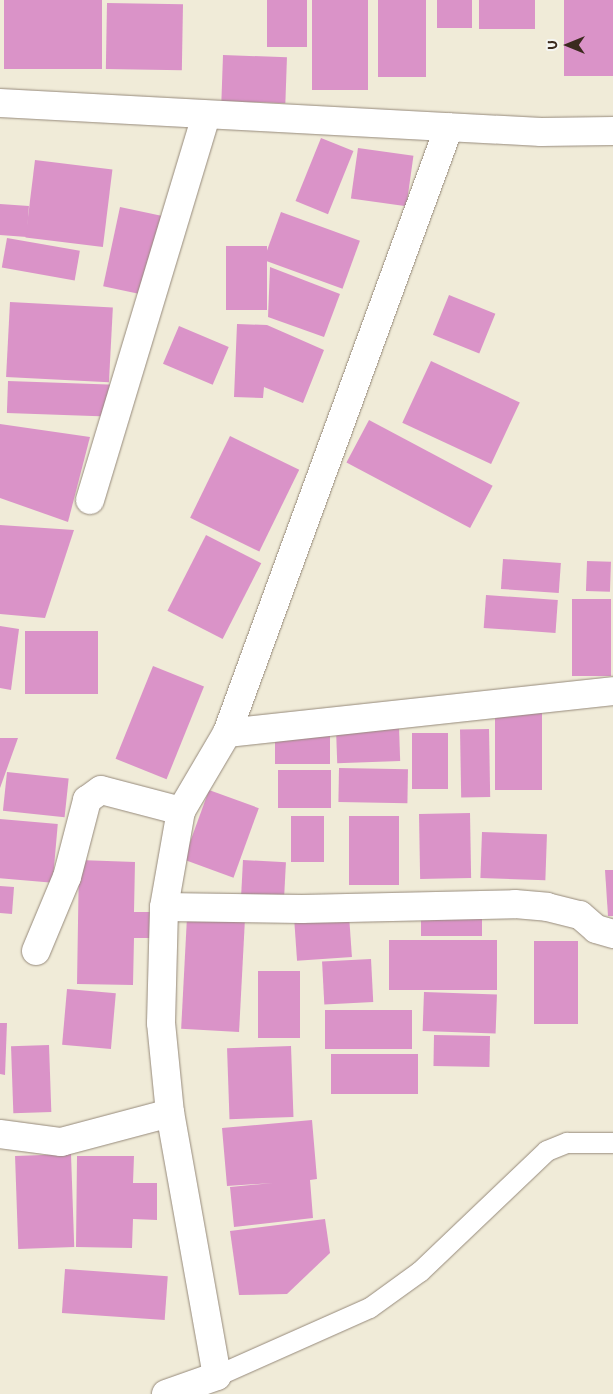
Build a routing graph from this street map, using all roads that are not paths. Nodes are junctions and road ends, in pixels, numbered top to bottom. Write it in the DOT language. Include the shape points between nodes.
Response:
graph roads {
  1 [pos="0,103"];
  2 [pos="206,115"];
  3 [pos="449,127"];
  4 [pos="613,131"];
  5 [pos="90,500"];
  6 [pos="613,691"];
  7 [pos="227,733"];
  8 [pos="181,811"];
  9 [pos="164,907"];
  10 [pos="613,934"];
  11 [pos="36,951"];
  12 [pos="170,1113"];
  13 [pos="0,1134"];
  14 [pos="613,1143"];
  15 [pos="217,1376"];
  16 [pos="166,1394"];
  1 -- 2 [label="street"];
  2 -- 3 [label="street"];
  2 -- 5 [label="street"];
  3 -- 4 [label="street" via="540,132"];
  3 -- 7 [label="street"];
  6 -- 7 [label="street"];
  7 -- 8 [label="street"];
  8 -- 9 [label="street"];
  8 -- 11 [label="street" via="101,790 87,800 67,877"];
  9 -- 10 [label="street" via="516,904 580,915 596,929"];
  9 -- 12 [label="street" via="161,1023"];
  12 -- 13 [label="street" via="61,1142"];
  12 -- 15 [label="street"];
  14 -- 15 [label="lane" via="567,1143 547,1151 420,1272 370,1308"];
  15 -- 16 [label="street"];
}
